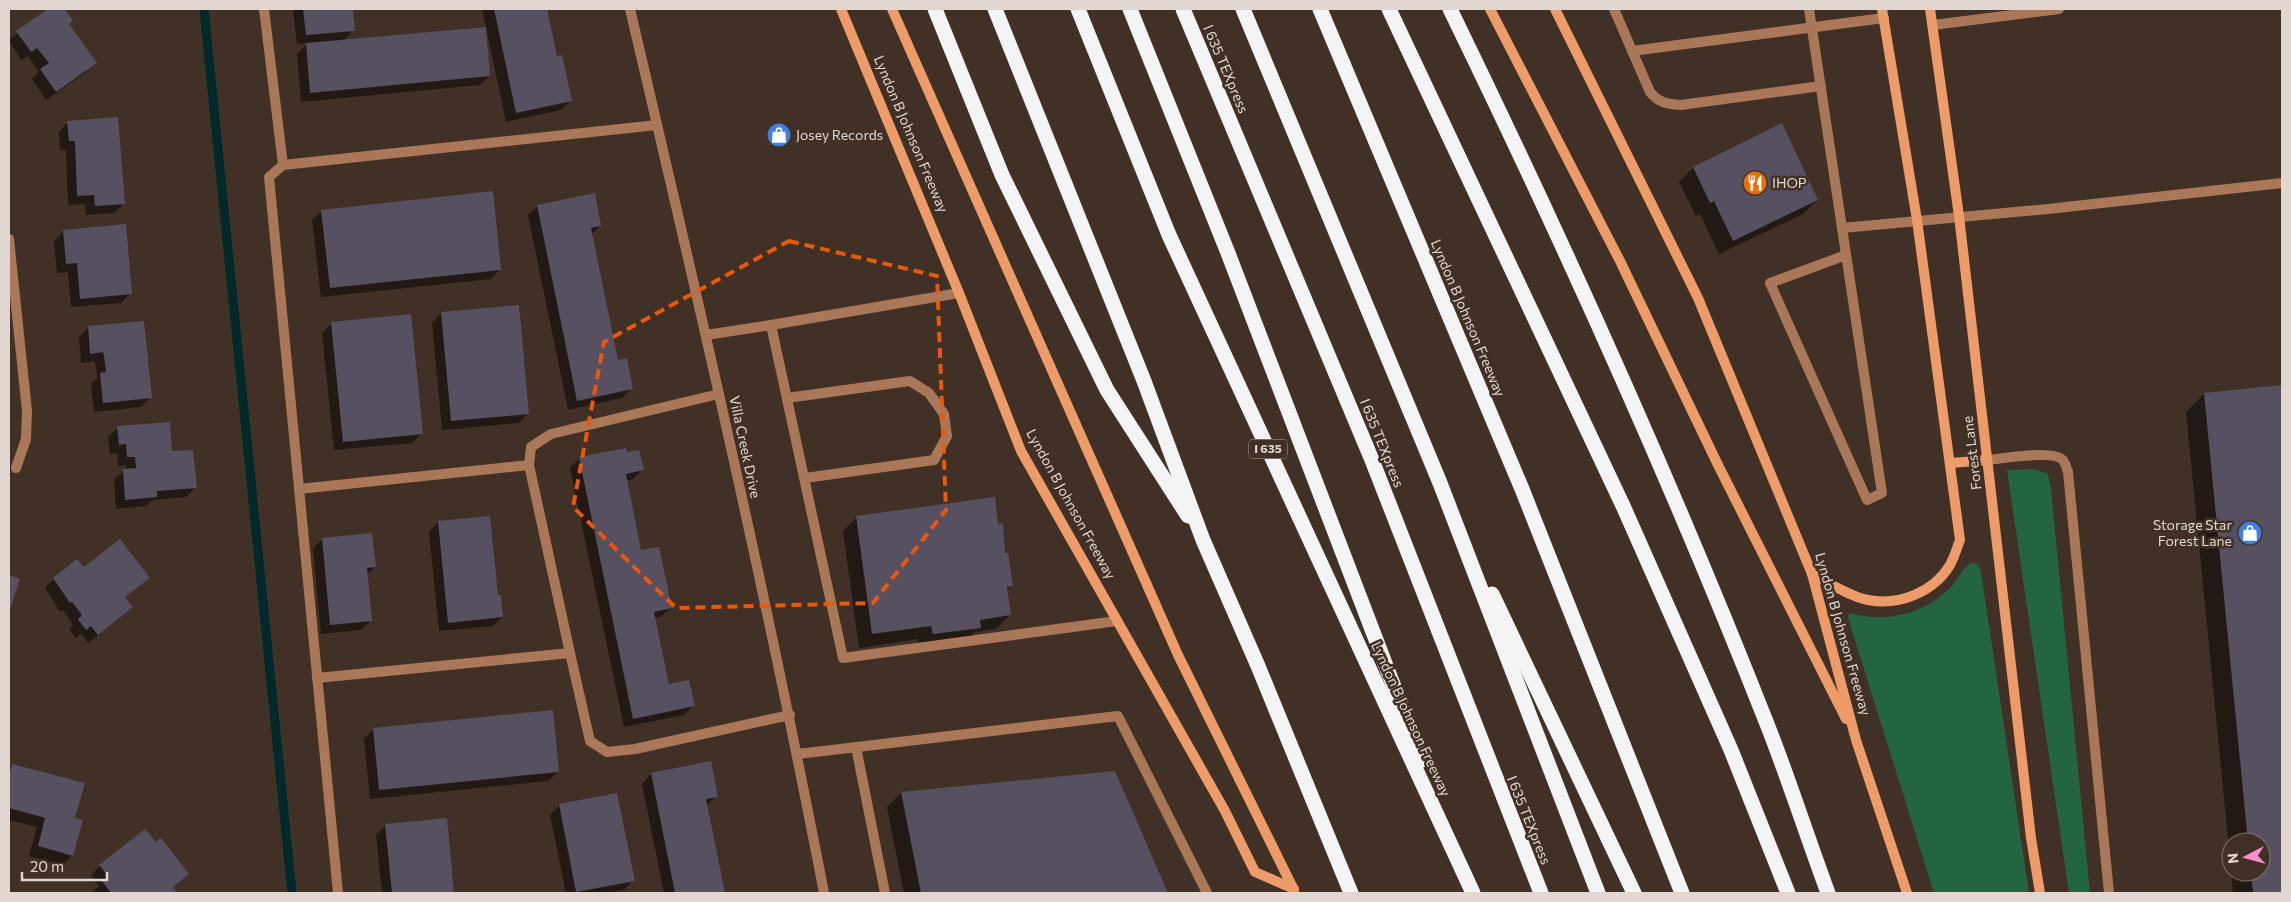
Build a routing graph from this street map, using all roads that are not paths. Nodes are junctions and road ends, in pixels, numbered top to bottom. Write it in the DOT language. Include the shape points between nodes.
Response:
graph roads {
  1 [pos="264,9"];
  2 [pos="630,9"];
  3 [pos="841,9"];
  4 [pos="892,9"];
  5 [pos="935,9"];
  6 [pos="995,9"];
  7 [pos="1078,9"];
  8 [pos="1130,9"];
  9 [pos="1183,9"];
  10 [pos="1243,9"];
  11 [pos="1320,9"];
  12 [pos="1389,9"];
  13 [pos="1450,9"];
  14 [pos="1490,9"];
  15 [pos="1555,9"];
  16 [pos="1614,9"];
  17 [pos="1809,9"];
  18 [pos="1930,9"];
  19 [pos="2060,9"];
  20 [pos="1883,14"];
  21 [pos="1933,26"];
  22 [pos="1812,28"];
  23 [pos="1632,51"];
  24 [pos="1821,86"];
  25 [pos="657,125"];
  26 [pos="283,165"];
  27 [pos="2282,183"];
  28 [pos="1959,216"];
  29 [pos="1917,220"];
  30 [pos="1842,228"];
  31 [pos="9,239"];
  32 [pos="1846,255"];
  33 [pos="960,293"];
  34 [pos="771,325"];
  35 [pos="706,335"];
  36 [pos="720,394"];
  37 [pos="787,398"];
  38 [pos="1987,460"];
  39 [pos="1951,463"];
  40 [pos="529,465"];
  41 [pos="16,468"];
  42 [pos="805,478"];
  43 [pos="1440,483"];
  44 [pos="299,489"];
  45 [pos="1203,540"];
  46 [pos="1812,574"];
  47 [pos="1117,621"];
  48 [pos="570,653"];
  49 [pos="317,678"];
  50 [pos="790,715"];
  51 [pos="1856,740"];
  52 [pos="856,747"];
  53 [pos="798,754"];
  54 [pos="1525,856"];
  55 [pos="1471,888"];
  56 [pos="1294,891"];
  57 [pos="338,893"];
  58 [pos="824,893"];
  59 [pos="885,893"];
  60 [pos="1207,893"];
  61 [pos="1351,893"];
  62 [pos="1533,893"];
  63 [pos="1541,893"];
  64 [pos="1598,893"];
  65 [pos="1634,893"];
  66 [pos="1682,893"];
  67 [pos="1788,893"];
  68 [pos="1828,893"];
  69 [pos="1907,893"];
  70 [pos="2040,893"];
  71 [pos="2109,893"];
  1 -- 26 [label="street"];
  2 -- 25 [label="street, Villa Creek Drive"];
  3 -- 33 [label="main road, Lyndon B Johnson Freeway"];
  4 -- 56 [label="main road" via="1178,655"];
  5 -- 45 [label="highway" via="1002,175 1107,390"];
  6 -- 45 [label="highway" via="1144,381"];
  7 -- 55 [label="highway, Lyndon B Johnson Freeway / I 635" via="1169,235"];
  8 -- 55 [label="highway" via="1232,262"];
  9 -- 54 [label="highway, I 635 TEXpress" via="1372,460"];
  10 -- 43 [label="highway"];
  11 -- 66 [label="highway, Lyndon B Johnson Freeway" via="1522,489"];
  12 -- 67 [label="highway" via="1624,508 1731,750"];
  13 -- 68 [label="highway" via="1578,278 1670,486 1770,731"];
  14 -- 51 [label="main road" via="1615,252"];
  15 -- 46 [label="main road, Lyndon B Johnson Freeway" via="1698,298"];
  16 -- 23 [label="street"];
  17 -- 22 [label="street"];
  18 -- 21 [label="main road, Forest Lane"];
  19 -- 21 [label="street"];
  20 -- 22 [label="street"];
  20 -- 29 [label="main road, Forest Lane"];
  21 -- 28 [label="main road, Forest Lane"];
  22 -- 23 [label="street"];
  22 -- 24 [label="street"];
  23 -- 24 [label="street" via="1650,92 1656,100 1668,104 1681,105"];
  24 -- 30 [label="street"];
  25 -- 26 [label="street"];
  25 -- 35 [label="street, Villa Creek Drive"];
  26 -- 44 [label="street" via="269,177"];
  27 -- 28 [label="street"];
  28 -- 29 [label="street"];
  28 -- 38 [label="main road, Forest Lane"];
  29 -- 30 [label="street"];
  29 -- 39 [label="main road, Forest Lane"];
  30 -- 32 [label="street"];
  31 -- 41 [label="street" via="27,411 26,439"];
  32 -- 32 [label="street" via="1770,283 1866,500 1882,494"];
  33 -- 34 [label="street"];
  33 -- 47 [label="main road, Lyndon B Johnson Freeway" via="1021,451"];
  34 -- 35 [label="street"];
  34 -- 37 [label="street"];
  35 -- 36 [label="street, Villa Creek Drive"];
  36 -- 40 [label="street" via="551,434 531,447"];
  36 -- 50 [label="street, Villa Creek Drive"];
  37 -- 42 [label="street"];
  37 -- 42 [label="street" via="910,381 929,393 944,414 947,436 934,460"];
  38 -- 39 [label="main road"];
  38 -- 70 [label="main road, Forest Lane"];
  38 -- 71 [label="street" via="2055,456 2063,460 2068,472"];
  39 -- 46 [label="main road, Forest Lane" via="1960,540 1950,565 1934,584 1919,593 1892,601 1868,600"];
  40 -- 44 [label="street"];
  40 -- 48 [label="street"];
  42 -- 47 [label="street" via="843,658"];
  43 -- 64 [label="highway"];
  43 -- 65 [label="highway"];
  44 -- 49 [label="street"];
  45 -- 61 [label="highway"];
  46 -- 51 [label="main road, Lyndon B Johnson Freeway"];
  47 -- 56 [label="main road, Lyndon B Johnson Freeway" via="1225,812 1255,872"];
  48 -- 49 [label="street"];
  48 -- 50 [label="street" via="590,741 608,752"];
  49 -- 57 [label="street"];
  50 -- 53 [label="street, Villa Creek Drive"];
  51 -- 69 [label="main road, Lyndon B Johnson Freeway"];
  52 -- 53 [label="street"];
  52 -- 59 [label="street"];
  52 -- 60 [label="street" via="1118,716"];
  53 -- 58 [label="street, Villa Creek Drive"];
  54 -- 62 [label="highway"];
  54 -- 63 [label="highway, I 635 TEXpress"];
}
